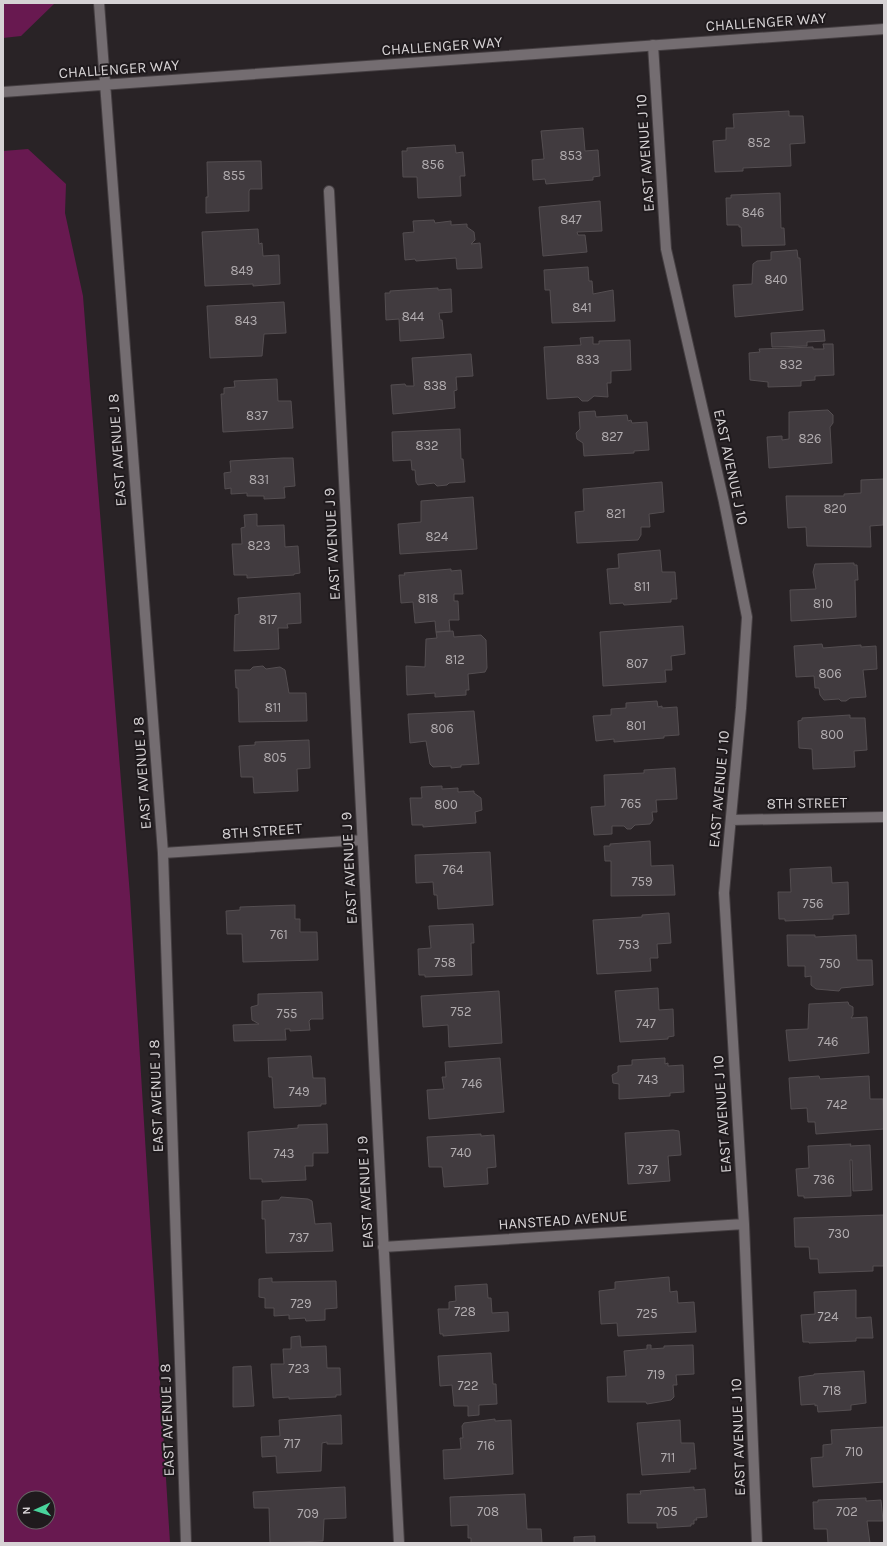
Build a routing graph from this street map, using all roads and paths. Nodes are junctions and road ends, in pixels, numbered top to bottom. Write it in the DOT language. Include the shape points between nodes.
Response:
graph roads {
  1 [pos="99,3"];
  2 [pos="884,29"];
  3 [pos="653,46"];
  4 [pos="104,86"];
  5 [pos="3,92"];
  6 [pos="329,191"];
  7 [pos="884,817"];
  8 [pos="731,820"];
  9 [pos="362,840"];
  10 [pos="163,853"];
  11 [pos="744,1224"];
  12 [pos="383,1247"];
  13 [pos="186,1543"];
  14 [pos="399,1543"];
  15 [pos="757,1543"];
  1 -- 4 [label="street, EAST AVENUE J 8"];
  2 -- 3 [label="street, CHALLENGER WAY"];
  3 -- 4 [label="street, CHALLENGER WAY"];
  3 -- 8 [label="street, EAST AVENUE J 10" via="666,249 724,502 747,617"];
  4 -- 5 [label="street, CHALLENGER WAY"];
  4 -- 10 [label="street, EAST AVENUE J 8"];
  6 -- 9 [label="street, EAST AVENUE J 9"];
  7 -- 8 [label="street, 8TH STREET"];
  8 -- 11 [label="street, EAST AVENUE J 10" via="724,893"];
  9 -- 10 [label="street, 8TH STREET"];
  9 -- 12 [label="street, EAST AVENUE J 9"];
  10 -- 13 [label="street, EAST AVENUE J 8"];
  11 -- 12 [label="street, HANSTEAD AVENUE"];
  11 -- 15 [label="street, EAST AVENUE J 10"];
  12 -- 14 [label="street, EAST AVENUE J 9"];
}
